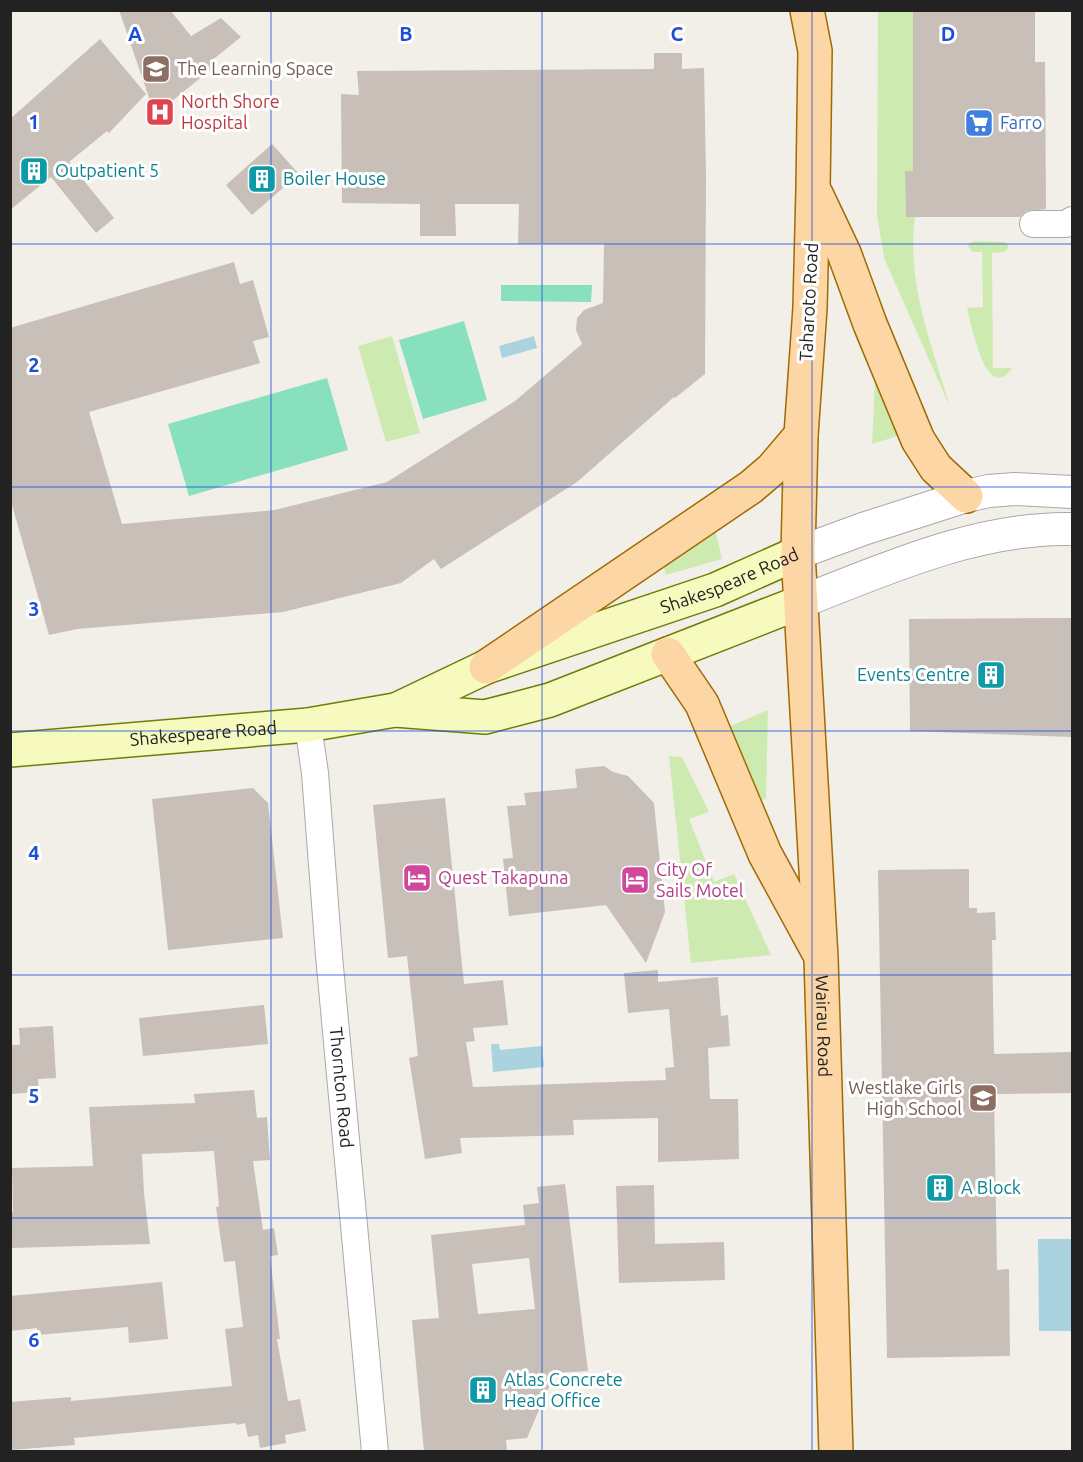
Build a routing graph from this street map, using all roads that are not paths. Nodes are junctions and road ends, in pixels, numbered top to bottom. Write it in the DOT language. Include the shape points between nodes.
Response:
graph roads {
  1 [pos="807,10"];
  2 [pos="825,10"];
  3 [pos="815,51"];
  4 [pos="813,189"];
  5 [pos="1072,220"];
  6 [pos="1033,224"];
  7 [pos="801,435"];
  8 [pos="1072,492"];
  9 [pos="966,495"];
  10 [pos="1072,529"];
  11 [pos="798,553"];
  12 [pos="801,602"];
  13 [pos="668,654"];
  14 [pos="486,667"];
  15 [pos="395,710"];
  16 [pos="308,725"];
  17 [pos="10,750"];
  18 [pos="821,958"];
  19 [pos="375,1452"];
  20 [pos="836,1452"];
  1 -- 3 [label="main road, Taharoto Road"];
  2 -- 3 [label="main road, Taharoto Road"];
  3 -- 4 [label="main road, Taharoto Road"];
  4 -- 7 [label="main road, Taharoto Road"];
  4 -- 9 [label="main road" via="844,253 918,440 936,468"];
  5 -- 6 [label="street" via="1066,224"];
  7 -- 11 [label="main road, Taharoto Road"];
  7 -- 14 [label="main road" via="751,487"];
  8 -- 9 [label="street, Shakespeare Road" via="1015,489"];
  9 -- 11 [label="street, Shakespeare Road"];
  10 -- 12 [label="street, Shakespeare Road" via="1008,534 921,555"];
  11 -- 12 [label="main road, Wairau Road"];
  11 -- 14 [label="main road, Shakespeare Road" via="715,590"];
  12 -- 13 [label="main road, Shakespeare Road"];
  12 -- 18 [label="main road, Wairau Road"];
  13 -- 15 [label="main road, Shakespeare Road" via="550,700 485,717"];
  13 -- 18 [label="main road" via="702,704 765,854"];
  14 -- 15 [label="main road, Shakespeare Road"];
  15 -- 16 [label="main road, Shakespeare Road"];
  16 -- 17 [label="main road, Shakespeare Road"];
  16 -- 19 [label="street, Thornton Road"];
  18 -- 20 [label="main road, Wairau Road"];
}
